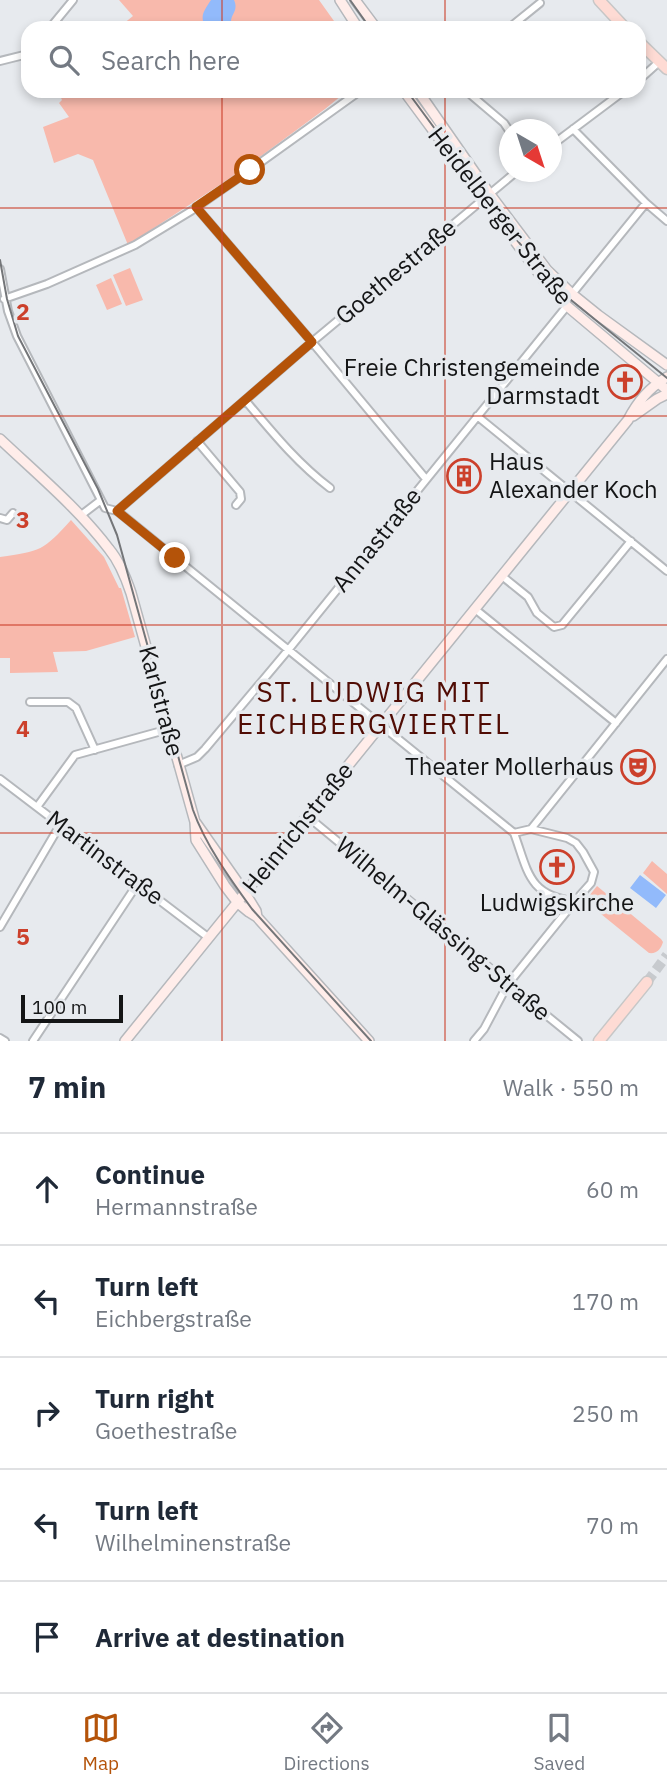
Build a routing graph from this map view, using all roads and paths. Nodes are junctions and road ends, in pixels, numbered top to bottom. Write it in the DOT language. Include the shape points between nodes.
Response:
graph roads {
  1 [pos="72,0"];
  2 [pos="340,0"];
  3 [pos="355,0"];
  4 [pos="598,0"];
  5 [pos="540,3"];
  6 [pos="56,21"];
  7 [pos="354,21"];
  8 [pos="371,21"];
  9 [pos="518,21"];
  10 [pos="618,21"];
  11 [pos="646,49"];
  12 [pos="21,57"];
  13 [pos="0,61"];
  14 [pos="663,66"];
  15 [pos="646,76"];
  16 [pos="350,98"];
  17 [pos="409,98"];
  18 [pos="423,98"];
  19 [pos="475,98"];
  20 [pos="615,98"];
  21 [pos="499,119"];
  22 [pos="573,129"];
  23 [pos="562,137"];
  24 [pos="504,182"];
  25 [pos="486,196"];
  26 [pos="646,203"];
  27 [pos="196,207"];
  28 [pos="667,221"];
  29 [pos="0,269"];
  30 [pos="572,294"];
  31 [pos="2,300"];
  32 [pos="566,306"];
  33 [pos="312,342"];
  34 [pos="667,365"];
  35 [pos="667,377"];
  36 [pos="658,383"];
  37 [pos="667,392"];
  38 [pos="245,400"];
  39 [pos="477,416"];
  40 [pos="628,420"];
  41 [pos="0,439"];
  42 [pos="197,441"];
  43 [pos="426,479"];
  44 [pos="330,488"];
  45 [pos="570,491"];
  46 [pos="101,500"];
  47 [pos="236,505"];
  48 [pos="117,511"];
  49 [pos="12,513"];
  50 [pos="80,516"];
  51 [pos="0,518"];
  52 [pos="631,541"];
  53 [pos="667,570"];
  54 [pos="502,576"];
  55 [pos="475,609"];
  56 [pos="289,649"];
  57 [pos="667,659"];
  58 [pos="30,702"];
  59 [pos="616,723"];
  60 [pos="381,724"];
  61 [pos="169,729"];
  62 [pos="95,750"];
  63 [pos="178,765"];
  64 [pos="0,779"];
  65 [pos="37,807"];
  66 [pos="307,816"];
  67 [pos="195,822"];
  68 [pos="60,825"];
  69 [pos="531,829"];
  70 [pos="514,833"];
  71 [pos="138,883"];
  72 [pos="245,894"];
  73 [pos="575,901"];
  74 [pos="238,902"];
  75 [pos="0,910"];
  76 [pos="7,915"];
  77 [pos="257,917"];
  78 [pos="0,927"];
  79 [pos="209,937"];
  80 [pos="648,982"];
  81 [pos="508,984"];
  82 [pos="0,1038"];
  83 [pos="5,1041"];
  84 [pos="33,1041"];
  85 [pos="125,1041"];
  86 [pos="369,1041"];
  87 [pos="474,1041"];
  88 [pos="579,1041"];
  89 [pos="599,1041"];
  1 -- 6 [label="street"];
  2 -- 7 [label="main road"];
  3 -- 8 [label="main road"];
  4 -- 10 [label="main road"];
  5 -- 9 [label="street"];
  11 -- 14 [label="main road"];
  12 -- 13 [label="street"];
  14 -- 15 [label="street"];
  16 -- 27 [label="street"];
  17 -- 25 [label="main road, Heidelberger Straße"];
  18 -- 25 [label="main road, Heidelberger Straße"];
  19 -- 21 [label="street"];
  20 -- 22 [label="street"];
  22 -- 23 [label="street"];
  22 -- 26 [label="street"];
  24 -- 25 [label="street, Goethestraße"];
  25 -- 30 [label="main road, Heidelberger Straße"];
  25 -- 32 [label="main road, Heidelberger Straße"];
  25 -- 33 [label="street, Goethestraße"];
  26 -- 28 [label="street"];
  26 -- 30 [label="street"];
  27 -- 31 [label="street" via="135,245"];
  27 -- 33 [label="street"];
  29 -- 31 [label="street"];
  30 -- 34 [label="main road, Heidelberger Straße"];
  31 -- 46 [label="street"];
  32 -- 36 [label="main road, Heidelberger Straße"];
  32 -- 39 [label="street, Annastraße"];
  33 -- 38 [label="street, Goethestraße"];
  33 -- 43 [label="street"];
  35 -- 36 [label="main road, Heinrichstraße"];
  36 -- 37 [label="main road, Heidelberger Straße"];
  36 -- 40 [label="main road, Heinrichstraße" via="636,404"];
  37 -- 40 [label="main road, Heinrichstraße"];
  38 -- 42 [label="street, Goethestraße"];
  38 -- 44 [label="street" via="295,458"];
  39 -- 43 [label="street, Annastraße"];
  39 -- 45 [label="street"];
  40 -- 45 [label="main road, Heinrichstraße"];
  41 -- 50 [label="main road, Karlstraße"];
  42 -- 47 [label="street" via="240,492"];
  42 -- 48 [label="street, Goethestraße"];
  43 -- 56 [label="street, Annastraße"];
  45 -- 52 [label="street"];
  45 -- 54 [label="main road, Heinrichstraße"];
  46 -- 48 [label="street" via="105,508"];
  46 -- 50 [label="street"];
  48 -- 56 [label="street"];
  49 -- 51 [label="street" via="7,520"];
  50 -- 61 [label="main road, Karlstraße" via="110,550 127,581"];
  52 -- 53 [label="street"];
  52 -- 54 [label="street" via="562,625 554,627 537,614 528,597"];
  54 -- 55 [label="main road, Heinrichstraße"];
  55 -- 59 [label="street"];
  55 -- 60 [label="main road, Heinrichstraße"];
  56 -- 60 [label="street"];
  56 -- 63 [label="street, Annastraße" via="197,757"];
  57 -- 59 [label="street"];
  58 -- 62 [label="street" via="68,702 76,708"];
  59 -- 69 [label="street"];
  60 -- 66 [label="main road, Heinrichstraße"];
  60 -- 70 [label="street"];
  61 -- 62 [label="street"];
  61 -- 63 [label="main road, Karlstraße"];
  62 -- 65 [label="street" via="75,755"];
  63 -- 67 [label="main road, Karlstraße"];
  64 -- 65 [label="street, Martinstraße"];
  65 -- 68 [label="street, Martinstraße"];
  66 -- 72 [label="main road, Heinrichstraße"];
  66 -- 81 [label="street, Wilhelm-Glässing-Straße"];
  67 -- 72 [label="main road, Karlstraße"];
  67 -- 74 [label="main road, Karlstraße" via="196,840"];
  68 -- 71 [label="street, Martinstraße"];
  68 -- 76 [label="street"];
  69 -- 70 [label="street"];
  69 -- 73 [label="street" via="568,838 583,852 594,876"];
  70 -- 73 [label="street" via="533,882 546,894"];
  71 -- 79 [label="street, Martinstraße"];
  71 -- 84 [label="street"];
  72 -- 74 [label="main road, Heinrichstraße"];
  72 -- 77 [label="main road, Karlstraße"];
  73 -- 81 [label="street"];
  74 -- 77 [label="main road, Karlstraße"];
  74 -- 79 [label="main road, Heinrichstraße"];
  75 -- 76 [label="street"];
  76 -- 78 [label="street"];
  77 -- 86 [label="main road, Karlstraße"];
  79 -- 85 [label="main road, Heinrichstraße"];
  80 -- 89 [label="main road"];
  81 -- 87 [label="street"];
  81 -- 88 [label="street, Wilhelm-Glässing-Straße"];
  82 -- 83 [label="street"];
}
